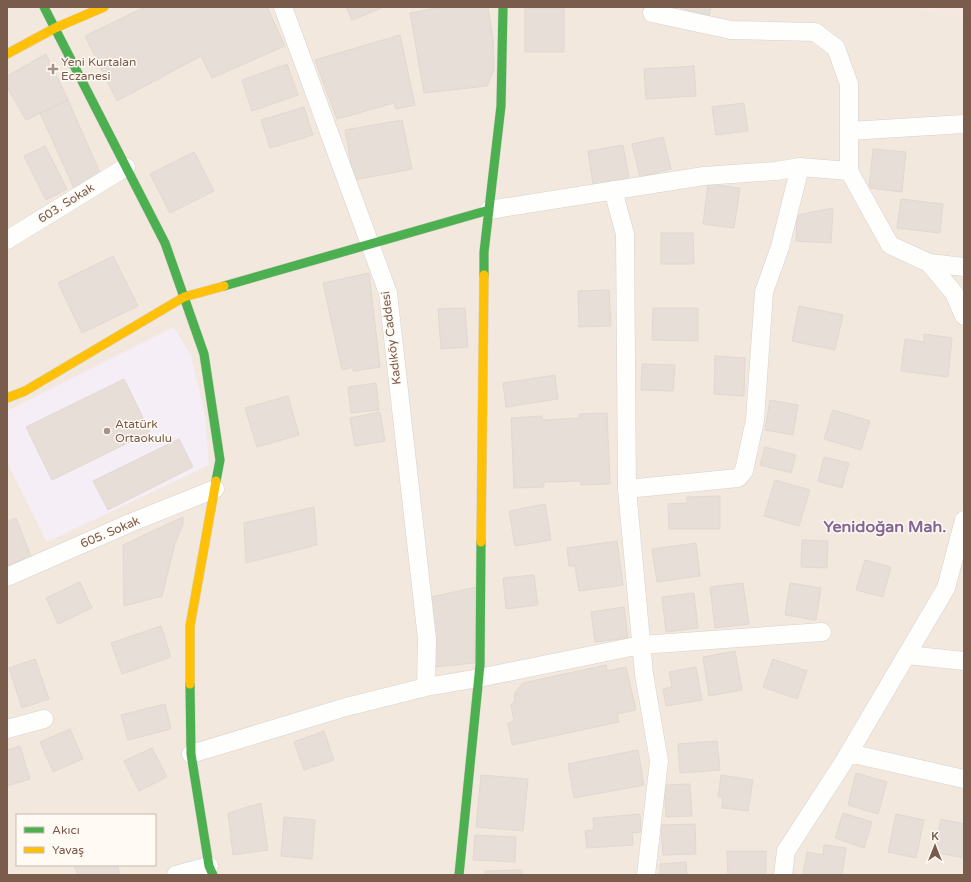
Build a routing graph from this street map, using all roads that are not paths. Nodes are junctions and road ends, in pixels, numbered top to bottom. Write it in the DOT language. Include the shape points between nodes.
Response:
graph roads {
  1 [pos="44,7"];
  2 [pos="104,7"];
  3 [pos="283,7"];
  4 [pos="503,7"];
  5 [pos="652,13"];
  6 [pos="56,28"];
  7 [pos="7,54"];
  8 [pos="964,124"];
  9 [pos="849,131"];
  10 [pos="126,167"];
  11 [pos="800,167"];
  12 [pos="849,171"];
  13 [pos="613,190"];
  14 [pos="489,210"];
  15 [pos="7,240"];
  16 [pos="370,244"];
  17 [pos="929,263"];
  18 [pos="964,267"];
  19 [pos="184,297"];
  20 [pos="964,316"];
  21 [pos="7,398"];
  22 [pos="627,489"];
  23 [pos="215,490"];
  24 [pos="963,529"];
  25 [pos="7,577"];
  26 [pos="822,632"];
  27 [pos="641,645"];
  28 [pos="907,655"];
  29 [pos="964,661"];
  30 [pos="479,678"];
  31 [pos="426,687"];
  32 [pos="44,719"];
  33 [pos="7,729"];
  34 [pos="849,753"];
  35 [pos="191,754"];
  36 [pos="964,779"];
  37 [pos="211,870"];
  38 [pos="176,875"];
  39 [pos="459,875"];
  40 [pos="646,875"];
  41 [pos="783,875"];
  1 -- 6 [label="street"];
  2 -- 6 [label="street"];
  3 -- 16 [label="street, Kadıköy Caddesi"];
  4 -- 14 [label="street" via="501,106"];
  5 -- 9 [label="street" via="731,30 815,32 836,48 849,84"];
  6 -- 7 [label="street"];
  6 -- 10 [label="street"];
  8 -- 9 [label="street"];
  9 -- 12 [label="street"];
  10 -- 15 [label="street, 603. Sokak"];
  10 -- 19 [label="street" via="164,243"];
  11 -- 12 [label="street"];
  11 -- 13 [label="street" via="704,176"];
  11 -- 22 [label="street" via="780,247 764,292 755,420 744,471 738,478"];
  12 -- 17 [label="street" via="890,246"];
  13 -- 14 [label="street"];
  13 -- 22 [label="street" via="625,234"];
  14 -- 16 [label="street"];
  14 -- 30 [label="street" via="484,252"];
  16 -- 19 [label="street"];
  16 -- 31 [label="street, Kadıköy Caddesi" via="388,293 427,639"];
  17 -- 18 [label="street"];
  17 -- 20 [label="street" via="954,293"];
  19 -- 21 [label="street" via="25,391"];
  19 -- 23 [label="street" via="204,354 220,460"];
  22 -- 27 [label="street"];
  23 -- 25 [label="street, 605. Sokak" via="130,523"];
  23 -- 35 [label="street" via="190,626"];
  24 -- 28 [label="street" via="946,588"];
  26 -- 27 [label="street"];
  27 -- 30 [label="street"];
  27 -- 40 [label="street" via="659,761"];
  28 -- 29 [label="street"];
  28 -- 34 [label="street"];
  30 -- 31 [label="street"];
  30 -- 39 [label="street"];
  31 -- 35 [label="street" via="346,707"];
  32 -- 33 [label="street"];
  34 -- 36 [label="street"];
  34 -- 41 [label="street" via="786,851"];
  35 -- 37 [label="street"];
  37 -- 38 [label="street"];
}
